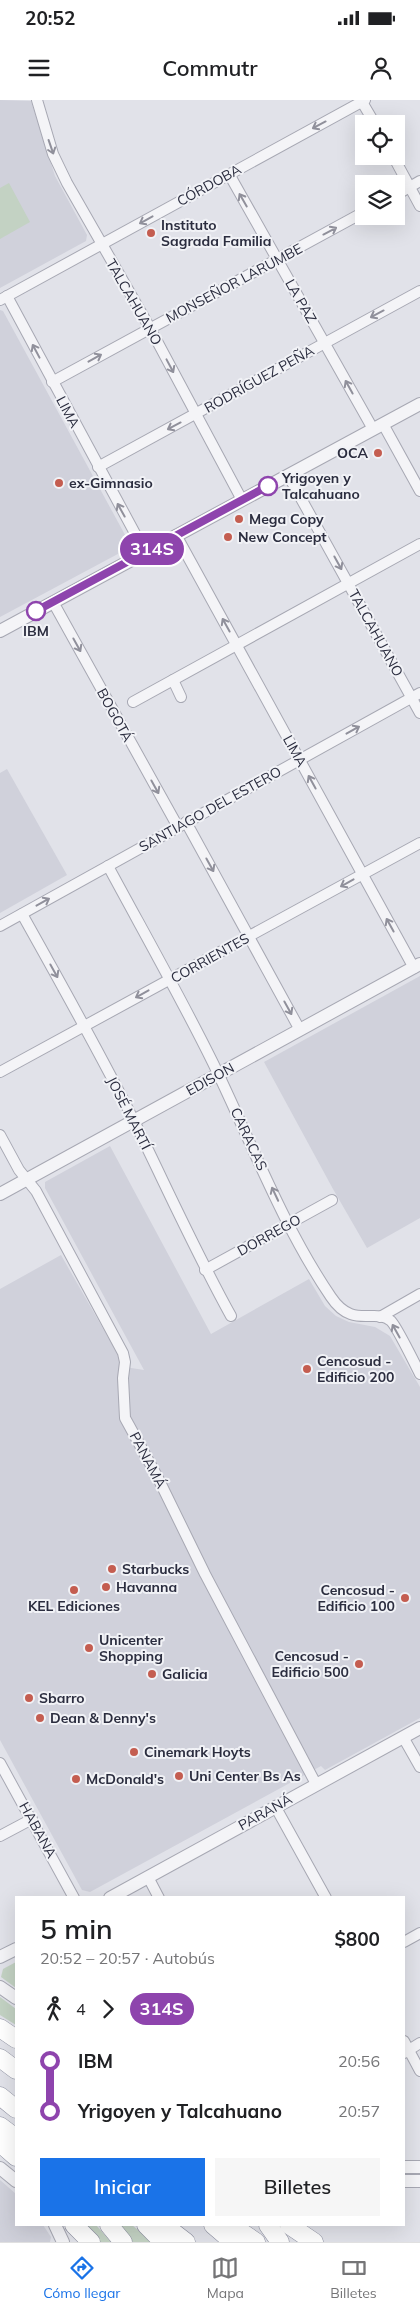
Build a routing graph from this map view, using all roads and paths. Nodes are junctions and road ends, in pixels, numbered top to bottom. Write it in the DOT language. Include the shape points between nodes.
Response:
graph roads {
  1 [pos="37,100"];
  2 [pos="364,101"];
  3 [pos="371,115"];
  4 [pos="398,165"];
  5 [pos="229,174"];
  6 [pos="420,182"];
  7 [pos="410,187"];
  8 [pos="405,190"];
  9 [pos="420,206"];
  10 [pos="355,217"];
  11 [pos="101,245"];
  12 [pos="277,259"];
  13 [pos="420,291"];
  14 [pos="3,298"];
  15 [pos="150,328"];
  16 [pos="325,342"];
  17 [pos="52,382"];
  18 [pos="420,404"];
  19 [pos="195,414"];
  20 [pos="378,427"];
  21 [pos="98,467"];
  22 [pos="288,475"];
  23 [pos="420,491"];
  24 [pos="242,500"];
  25 [pos="176,536"];
  26 [pos="420,544"];
  27 [pos="145,552"];
  28 [pos="349,583"];
  29 [pos="53,602"];
  30 [pos="0,631"];
  31 [pos="237,645"];
  32 [pos="172,680"];
  33 [pos="416,695"];
  34 [pos="181,697"];
  35 [pos="133,702"];
  36 [pos="420,713"];
  37 [pos="300,760"];
  38 [pos="182,825"];
  39 [pos="420,843"];
  40 [pos="108,866"];
  41 [pos="362,874"];
  42 [pos="22,914"];
  43 [pos="0,926"];
  44 [pos="249,936"];
  45 [pos="417,966"];
  46 [pos="170,979"];
  47 [pos="85,1026"];
  48 [pos="300,1030"];
  49 [pos="0,1072"];
  50 [pos="218,1074"];
  51 [pos="134,1121"];
  52 [pos="0,1135"];
  53 [pos="27,1180"];
  54 [pos="0,1194"];
  55 [pos="332,1200"];
  56 [pos="289,1225"];
  57 [pos="205,1270"];
  58 [pos="420,1294"];
  59 [pos="231,1316"];
  60 [pos="380,1316"];
  61 [pos="420,1374"];
  62 [pos="420,1728"];
  63 [pos="403,1737"];
  64 [pos="0,1763"];
  65 [pos="420,1767"];
  66 [pos="316,1784"];
  67 [pos="275,1806"];
  68 [pos="32,1818"];
  69 [pos="0,1836"];
  70 [pos="148,1877"];
  71 [pos="73,1896"];
  72 [pos="114,1896"];
  73 [pos="158,1896"];
  74 [pos="325,1896"];
  75 [pos="420,1934"];
  76 [pos="405,1942"];
  77 [pos="15,1949"];
  78 [pos="0,1957"];
  79 [pos="0,1987"];
  80 [pos="15,1997"];
  81 [pos="0,2027"];
  82 [pos="15,2034"];
  83 [pos="15,2038"];
  84 [pos="420,2044"];
  85 [pos="405,2048"];
  86 [pos="0,2058"];
  87 [pos="15,2069"];
  88 [pos="420,2071"];
  89 [pos="0,2096"];
  90 [pos="15,2108"];
  91 [pos="0,2126"];
  92 [pos="15,2137"];
  93 [pos="0,2143"];
  94 [pos="15,2156"];
  95 [pos="405,2166"];
  96 [pos="0,2168"];
  97 [pos="420,2171"];
  98 [pos="15,2180"];
  99 [pos="405,2180"];
  100 [pos="55,2226"];
  101 [pos="110,2226"];
  102 [pos="147,2226"];
  103 [pos="165,2226"];
  104 [pos="214,2226"];
  105 [pos="232,2226"];
  106 [pos="269,2226"];
  107 [pos="290,2226"];
  108 [pos="76,2232"];
  109 [pos="63,2242"];
  110 [pos="91,2242"];
  111 [pos="123,2242"];
  112 [pos="163,2242"];
  113 [pos="186,2242"];
  114 [pos="233,2242"];
  115 [pos="256,2242"];
  116 [pos="280,2242"];
  117 [pos="314,2242"];
  1 -- 11 [label="street, TALCAHUANO, one-way" via="53,154"];
  2 -- 3 [label="street"];
  2 -- 5 [label="street, CÓRDOBA, one-way"];
  4 -- 7 [label="street"];
  5 -- 11 [label="street, CÓRDOBA, one-way"];
  12 -- 5 [label="street, LA PAZ, one-way"];
  6 -- 7 [label="street"];
  7 -- 8 [label="street"];
  7 -- 9 [label="street"];
  12 -- 10 [label="street, MONSEÑOR LARUMBE, one-way"];
  11 -- 14 [label="street, CÓRDOBA"];
  11 -- 15 [label="street, TALCAHUANO"];
  12 -- 15 [label="street, MONSEÑOR LARUMBE"];
  12 -- 16 [label="street, LA PAZ"];
  13 -- 16 [label="street, RODRÍGUEZ PEÑA, one-way"];
  17 -- 14 [label="street, LIMA, one-way"];
  17 -- 15 [label="street, MONSEÑOR LARUMBE, one-way"];
  15 -- 19 [label="street, TALCAHUANO, one-way"];
  16 -- 19 [label="street, RODRÍGUEZ PEÑA"];
  20 -- 16 [label="street, LA PAZ, one-way"];
  17 -- 21 [label="street, LIMA"];
  18 -- 20 [label="street"];
  19 -- 21 [label="street, RODRÍGUEZ PEÑA, one-way"];
  19 -- 24 [label="street, TALCAHUANO"];
  20 -- 22 [label="street"];
  20 -- 23 [label="street, LA PAZ"];
  27 -- 21 [label="street, LIMA, one-way"];
  22 -- 24 [label="street"];
  22 -- 28 [label="street, TALCAHUANO, one-way"];
  24 -- 25 [label="street"];
  25 -- 27 [label="street"];
  31 -- 25 [label="street, LIMA, one-way"];
  26 -- 28 [label="street"];
  27 -- 29 [label="street"];
  28 -- 31 [label="street"];
  28 -- 33 [label="street, TALCAHUANO"];
  29 -- 30 [label="street"];
  29 -- 38 [label="street, BOGOTÁ, one-way"];
  31 -- 32 [label="street"];
  31 -- 37 [label="street, LIMA"];
  32 -- 34 [label="street"];
  32 -- 35 [label="street"];
  33 -- 36 [label="street, TALCAHUANO"];
  37 -- 33 [label="street, SANTIAGO DEL ESTERO, one-way"];
  37 -- 38 [label="street, SANTIAGO DEL ESTERO"];
  41 -- 37 [label="street, LIMA, one-way"];
  38 -- 40 [label="street, SANTIAGO DEL ESTERO"];
  38 -- 44 [label="street, BOGOTÁ, one-way"];
  39 -- 41 [label="street, CORRIENTES"];
  42 -- 40 [label="street, SANTIAGO DEL ESTERO, one-way"];
  40 -- 46 [label="street, CARACAS"];
  41 -- 44 [label="street, CORRIENTES, one-way"];
  45 -- 41 [label="street, LIMA, one-way"];
  42 -- 43 [label="street, SANTIAGO DEL ESTERO"];
  42 -- 47 [label="street, JOSÉ MARTÍ, one-way"];
  44 -- 46 [label="street, CORRIENTES"];
  44 -- 48 [label="street, BOGOTÁ, one-way"];
  45 -- 48 [label="street, EDISON"];
  46 -- 47 [label="street, CORRIENTES, one-way"];
  46 -- 50 [label="street, CARACAS"];
  47 -- 49 [label="street, CORRIENTES"];
  47 -- 51 [label="street, JOSÉ MARTÍ"];
  48 -- 50 [label="street, EDISON"];
  50 -- 51 [label="street, EDISON"];
  56 -- 50 [label="street, CARACAS, one-way"];
  51 -- 53 [label="street, EDISON"];
  51 -- 57 [label="street, JOSÉ MARTÍ"];
  52 -- 53 [label="street, PANAMÁ"];
  53 -- 54 [label="street, EDISON"];
  53 -- 66 [label="street, PANAMÁ" via="36,1191 123,1353 125,1418"];
  55 -- 56 [label="street, DORREGO"];
  56 -- 57 [label="street, DORREGO"];
  56 -- 60 [label="street, CARACAS" via="341,1309 360,1317"];
  57 -- 59 [label="street, JOSÉ MARTÍ"];
  58 -- 60 [label="street"];
  61 -- 60 [label="street, one-way" via="390,1321"];
  62 -- 63 [label="street, PARANÁ"];
  63 -- 65 [label="street"];
  63 -- 66 [label="street, PARANÁ"];
  64 -- 68 [label="street, HABANA"];
  66 -- 67 [label="street, PARANÁ"];
  67 -- 70 [label="street, PARANÁ"];
  67 -- 74 [label="street"];
  68 -- 69 [label="street"];
  68 -- 71 [label="street, HABANA"];
  70 -- 72 [label="street, PARANÁ"];
  70 -- 73 [label="street"];
  75 -- 76 [label="street"];
  77 -- 78 [label="street"];
  79 -- 80 [label="street"];
  81 -- 82 [label="highway"];
  81 -- 83 [label="highway"];
  84 -- 85 [label="street"];
  85 -- 88 [label="street"];
  86 -- 87 [label="highway"];
  89 -- 90 [label="highway"];
  91 -- 92 [label="highway"];
  93 -- 94 [label="highway"];
  95 -- 97 [label="street"];
  96 -- 98 [label="street"];
  97 -- 99 [label="street"];
  100 -- 109 [label="street"];
  101 -- 111 [label="highway"];
  102 -- 112 [label="highway"];
  103 -- 113 [label="highway"];
  104 -- 114 [label="highway"];
  105 -- 115 [label="highway"];
  106 -- 116 [label="highway"];
  107 -- 117 [label="highway"];
  108 -- 110 [label="highway"];
}
